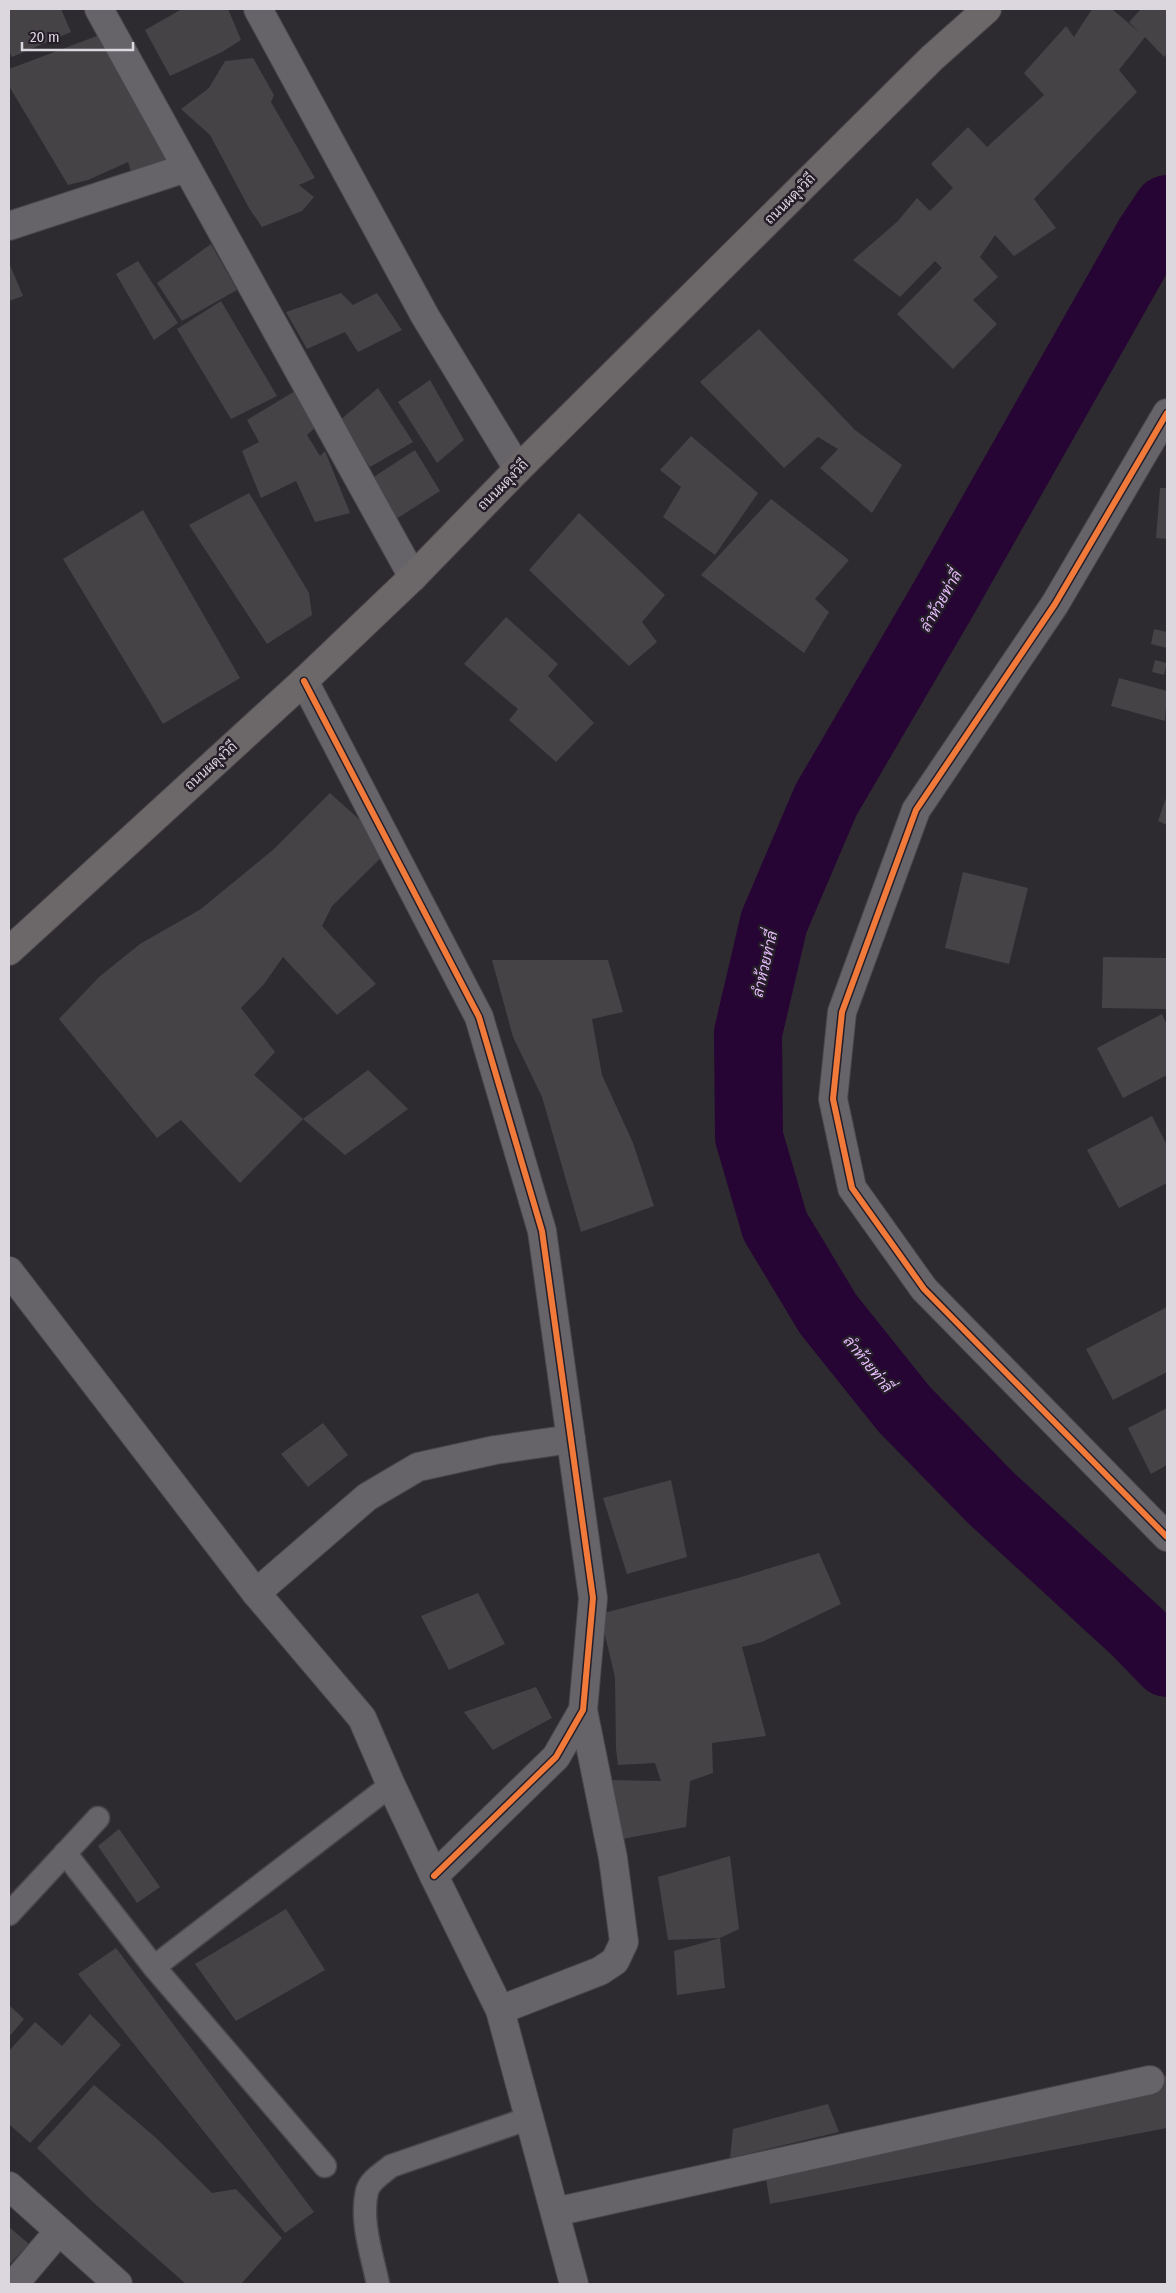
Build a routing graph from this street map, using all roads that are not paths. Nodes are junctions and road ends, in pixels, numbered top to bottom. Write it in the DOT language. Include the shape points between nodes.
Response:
graph roads {
  1 [pos="99,9"];
  2 [pos="258,9"];
  3 [pos="987,9"];
  4 [pos="186,168"];
  5 [pos="9,226"];
  6 [pos="1167,413"];
  7 [pos="518,469"];
  8 [pos="413,577"];
  9 [pos="304,681"];
  10 [pos="9,951"];
  11 [pos="9,1271"];
  12 [pos="571,1439"];
  13 [pos="1167,1537"];
  14 [pos="256,1593"];
  15 [pos="583,1710"];
  16 [pos="391,1785"];
  17 [pos="98,1818"];
  18 [pos="65,1853"];
  19 [pos="434,1876"];
  20 [pos="9,1914"];
  21 [pos="154,1967"];
  22 [pos="500,2010"];
  23 [pos="1150,2080"];
  24 [pos="530,2118"];
  25 [pos="325,2166"];
  26 [pos="9,2186"];
  27 [pos="555,2212"];
  28 [pos="59,2231"];
  29 [pos="14,2284"];
  30 [pos="118,2284"];
  31 [pos="378,2284"];
  32 [pos="574,2284"];
  1 -- 4 [label="street"];
  2 -- 7 [label="street" via="425,316"];
  3 -- 7 [label="main road, ถนนผดุงวิถี" via="932,58"];
  4 -- 5 [label="street"];
  4 -- 8 [label="street"];
  6 -- 13 [label="street" via="1055,604 916,810 842,1012 832,1099 852,1188 924,1289"];
  7 -- 8 [label="main road, ถนนผดุงวิถี"];
  8 -- 9 [label="main road, ถนนผดุงวิถี"];
  9 -- 10 [label="main road, ถนนผดุงวิถี"];
  9 -- 12 [label="street" via="479,1018 542,1231"];
  11 -- 14 [label="street"];
  12 -- 14 [label="street" via="495,1450 418,1467 367,1497"];
  12 -- 15 [label="street" via="593,1598"];
  14 -- 16 [label="street" via="362,1718"];
  15 -- 19 [label="street" via="556,1757"];
  15 -- 22 [label="street" via="613,1858 624,1942 615,1961 600,1971"];
  16 -- 19 [label="street"];
  16 -- 21 [label="lane"];
  17 -- 18 [label="lane"];
  18 -- 20 [label="lane"];
  18 -- 21 [label="lane"];
  19 -- 22 [label="street"];
  21 -- 25 [label="lane"];
  22 -- 24 [label="street"];
  23 -- 27 [label="street"];
  24 -- 27 [label="street"];
  24 -- 31 [label="lane" via="392,2166 376,2178 368,2190 364,2214"];
  26 -- 28 [label="street"];
  27 -- 32 [label="street"];
  28 -- 29 [label="street"];
  28 -- 30 [label="street"];
}
